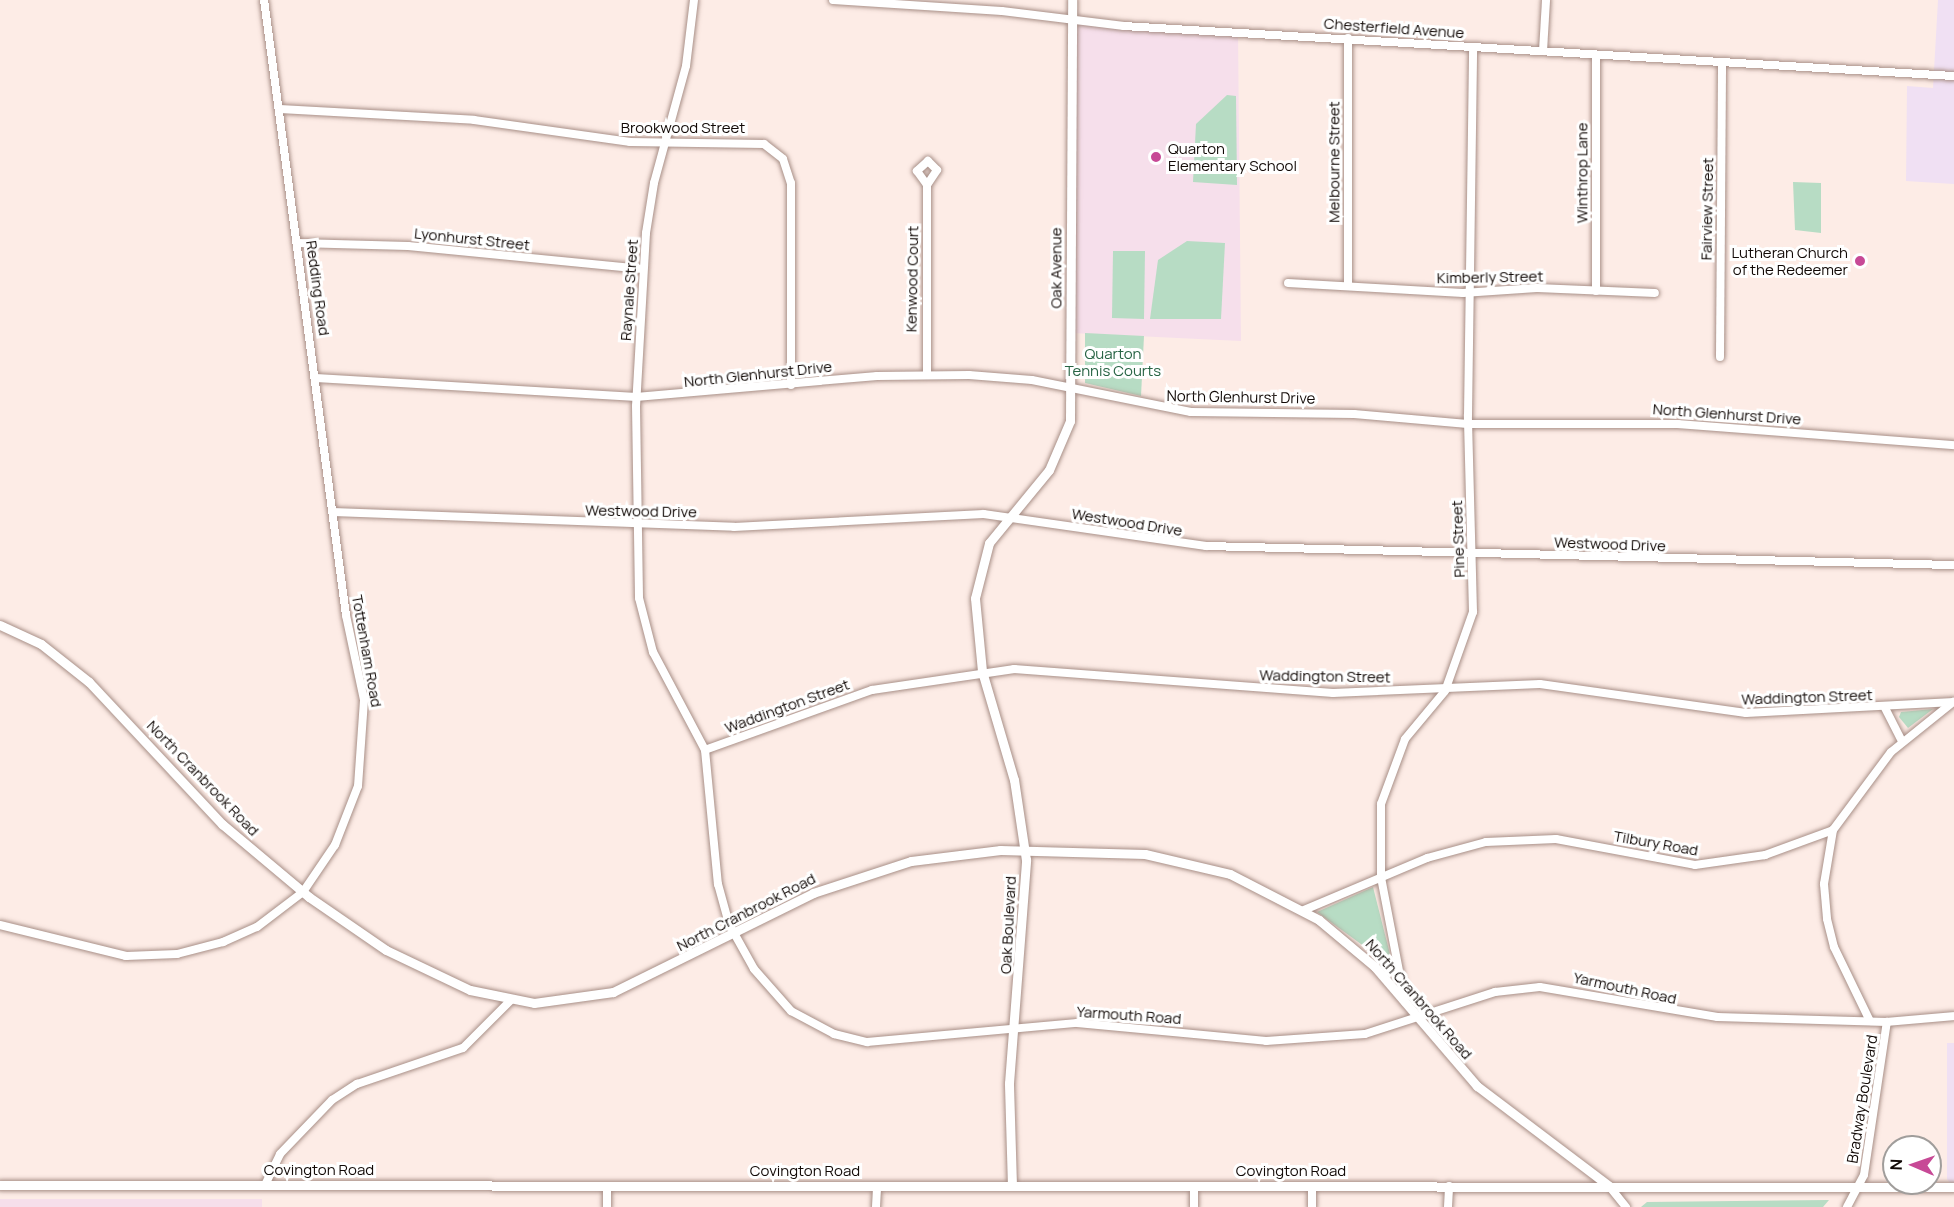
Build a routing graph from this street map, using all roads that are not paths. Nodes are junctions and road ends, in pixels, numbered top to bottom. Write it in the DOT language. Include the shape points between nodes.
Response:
graph roads {
  1 [pos="264,0"];
  2 [pos="694,0"];
  3 [pos="833,0"];
  4 [pos="1072,0"];
  5 [pos="1546,0"];
  6 [pos="1073,20"];
  7 [pos="1348,38"];
  8 [pos="1473,47"];
  9 [pos="1543,51"];
  10 [pos="1596,55"];
  11 [pos="1722,62"];
  12 [pos="1954,76"];
  13 [pos="280,109"];
  14 [pos="664,144"];
  15 [pos="927,185"];
  16 [pos="298,243"];
  17 [pos="643,269"];
  18 [pos="1288,283"];
  19 [pos="1348,286"];
  20 [pos="1596,291"];
  21 [pos="1472,293"];
  22 [pos="1655,293"];
  23 [pos="1720,357"];
  24 [pos="927,374"];
  25 [pos="316,378"];
  26 [pos="791,385"];
  27 [pos="1071,390"];
  28 [pos="636,397"];
  29 [pos="1468,424"];
  30 [pos="1954,445"];
  31 [pos="333,512"];
  32 [pos="1009,517"];
  33 [pos="637,525"];
  34 [pos="1472,557"];
  35 [pos="1954,565"];
  36 [pos="341,579"];
  37 [pos="639,588"];
  38 [pos="0,626"];
  39 [pos="982,671"];
  40 [pos="1445,691"];
  41 [pos="1954,702"];
  42 [pos="1885,708"];
  43 [pos="1902,741"];
  44 [pos="705,750"];
  45 [pos="1833,830"];
  46 [pos="1025,849"];
  47 [pos="1381,877"];
  48 [pos="303,892"];
  49 [pos="1304,910"];
  50 [pos="0,925"];
  51 [pos="733,934"];
  52 [pos="511,1000"];
  53 [pos="1405,1002"];
  54 [pos="1954,1016"];
  55 [pos="1419,1020"];
  56 [pos="1870,1021"];
  57 [pos="1887,1022"];
  58 [pos="1013,1027"];
  59 [pos="0,1185"];
  60 [pos="265,1185"];
  61 [pos="607,1186"];
  62 [pos="877,1186"];
  63 [pos="1012,1186"];
  64 [pos="1194,1186"];
  65 [pos="1312,1186"];
  66 [pos="1449,1186"];
  67 [pos="1609,1186"];
  68 [pos="1861,1187"];
  69 [pos="1954,1187"];
  70 [pos="607,1207"];
  71 [pos="876,1207"];
  72 [pos="1194,1207"];
  73 [pos="1312,1207"];
  74 [pos="1448,1207"];
  75 [pos="1626,1207"];
  76 [pos="1847,1207"];
  1 -- 13 [label="street, Redding Road"];
  2 -- 14 [label="street, Raynale Street" via="686,66"];
  3 -- 6 [label="street, Chesterfield Avenue"];
  4 -- 6 [label="street, Oak Avenue"];
  5 -- 9 [label="street"];
  6 -- 7 [label="street, Chesterfield Avenue"];
  6 -- 27 [label="street, Oak Avenue"];
  7 -- 8 [label="street, Chesterfield Avenue"];
  7 -- 19 [label="street, Melbourne Street"];
  8 -- 9 [label="street, Chesterfield Avenue"];
  8 -- 21 [label="street, Pine Street"];
  9 -- 10 [label="street, Chesterfield Avenue"];
  10 -- 11 [label="street, Chesterfield Avenue"];
  10 -- 20 [label="street, Winthrop Lane"];
  11 -- 12 [label="street, Chesterfield Avenue"];
  11 -- 23 [label="street, Fairview Street"];
  13 -- 14 [label="street, Brookwood Street" via="474,120"];
  13 -- 16 [label="street, Redding Road"];
  14 -- 17 [label="street, Raynale Street"];
  14 -- 26 [label="street, Brookwood Street" via="755,141 777,152 788,166"];
  15 -- 24 [label="street, Kenwood Court"];
  16 -- 17 [label="street, Lyonhurst Street" via="408,246"];
  16 -- 25 [label="street, Redding Road"];
  17 -- 28 [label="street, Raynale Street"];
  18 -- 19 [label="street, Kimberly Street"];
  19 -- 21 [label="street, Kimberly Street"];
  20 -- 21 [label="street, Kimberly Street"];
  20 -- 22 [label="street, Kimberly Street"];
  21 -- 29 [label="street, Pine Street"];
  24 -- 26 [label="street, North Glenhurst Drive"];
  24 -- 27 [label="street, North Glenhurst Drive" via="1032,380"];
  25 -- 28 [label="street, North Glenhurst Drive"];
  25 -- 31 [label="street, Redding Road"];
  26 -- 28 [label="street, North Glenhurst Drive"];
  27 -- 29 [label="street, North Glenhurst Drive" via="1171,410 1354,414"];
  27 -- 32 [label="street, Oak Avenue" via="1060,452"];
  28 -- 33 [label="street, Raynale Street"];
  29 -- 30 [label="street, North Glenhurst Drive" via="1678,424"];
  29 -- 34 [label="street, Pine Street"];
  31 -- 33 [label="street, Westwood Drive"];
  31 -- 36 [label="street, Redding Road"];
  32 -- 33 [label="street, Westwood Drive" via="959,514 734,527"];
  32 -- 34 [label="street, Westwood Drive" via="1174,544 1331,546"];
  32 -- 39 [label="street, Oak Avenue" via="989,543 977,578"];
  33 -- 37 [label="street, Raynale Street"];
  34 -- 35 [label="street, Westwood Drive"];
  34 -- 40 [label="street, Pine Street" via="1472,620"];
  36 -- 48 [label="street, Tottenham Road" via="364,700 364,756 344,828"];
  37 -- 44 [label="street, Yarmouth Road" via="653,652"];
  38 -- 48 [label="street, North Cranbrook Road" via="30,637 83,677 222,824"];
  39 -- 40 [label="street, Waddington Street" via="1073,670 1333,693"];
  39 -- 44 [label="street, Waddington Street" via="849,696"];
  39 -- 46 [label="street, Oak Boulevard" via="1010,763"];
  40 -- 42 [label="street, Waddington Street" via="1540,684 1746,713"];
  40 -- 47 [label="street, Pine Street" via="1405,739 1387,780 1379,827"];
  41 -- 42 [label="street, Waddington Street"];
  41 -- 43 [label="street"];
  42 -- 43 [label="street"];
  43 -- 45 [label="street" via="1849,802"];
  44 -- 51 [label="street, Yarmouth Road" via="718,884"];
  45 -- 47 [label="street, Tilbury Road" via="1765,855 1711,865 1647,859 1571,841 1503,840 1456,848"];
  45 -- 56 [label="street" via="1824,884 1827,919 1834,947"];
  46 -- 49 [label="street, North Cranbrook Road" via="1103,850 1178,860 1244,880"];
  46 -- 51 [label="street, North Cranbrook Road" via="943,855 880,869 807,896"];
  46 -- 58 [label="street, Oak Boulevard" via="1024,941"];
  47 -- 49 [label="street, Tilbury Road"];
  47 -- 53 [label="street, Pine Street"];
  48 -- 50 [label="street, Tottenham Road" via="244,934 165,955 111,954"];
  48 -- 52 [label="street, North Cranbrook Road" via="411,965 470,990"];
  49 -- 53 [label="street, North Cranbrook Road" via="1361,954"];
  51 -- 52 [label="street, North Cranbrook Road" via="613,992 563,1002"];
  51 -- 58 [label="street, Yarmouth Road" via="782,1003 842,1036 899,1041"];
  52 -- 60 [label="street" via="463,1048 357,1084 332,1100 280,1154"];
  53 -- 55 [label="street, North Cranbrook Road"];
  54 -- 57 [label="street, Bradway Boulevard"];
  55 -- 56 [label="street, Yarmouth Road" via="1496,992 1540,987 1708,1016"];
  55 -- 58 [label="street, Yarmouth Road" via="1365,1034 1266,1041 1110,1024"];
  55 -- 67 [label="street, North Cranbrook Road" via="1496,1104"];
  56 -- 57 [label="street, Yarmouth Road"];
  57 -- 68 [label="street, Bradway Boulevard"];
  58 -- 63 [label="street, Oak Boulevard"];
  59 -- 60 [label="street, Covington Road"];
  60 -- 61 [label="street, Covington Road"];
  61 -- 62 [label="street, Covington Road"];
  61 -- 70 [label="street"];
  62 -- 63 [label="street, Covington Road"];
  62 -- 71 [label="street"];
  63 -- 64 [label="street, Covington Road"];
  64 -- 65 [label="street, Covington Road"];
  64 -- 72 [label="street"];
  65 -- 66 [label="street, Covington Road"];
  65 -- 73 [label="street"];
  66 -- 67 [label="street, Covington Road"];
  66 -- 74 [label="street"];
  67 -- 68 [label="street"];
  67 -- 75 [label="street"];
  68 -- 69 [label="street"];
  68 -- 76 [label="street, Bradway Boulevard"];
}
